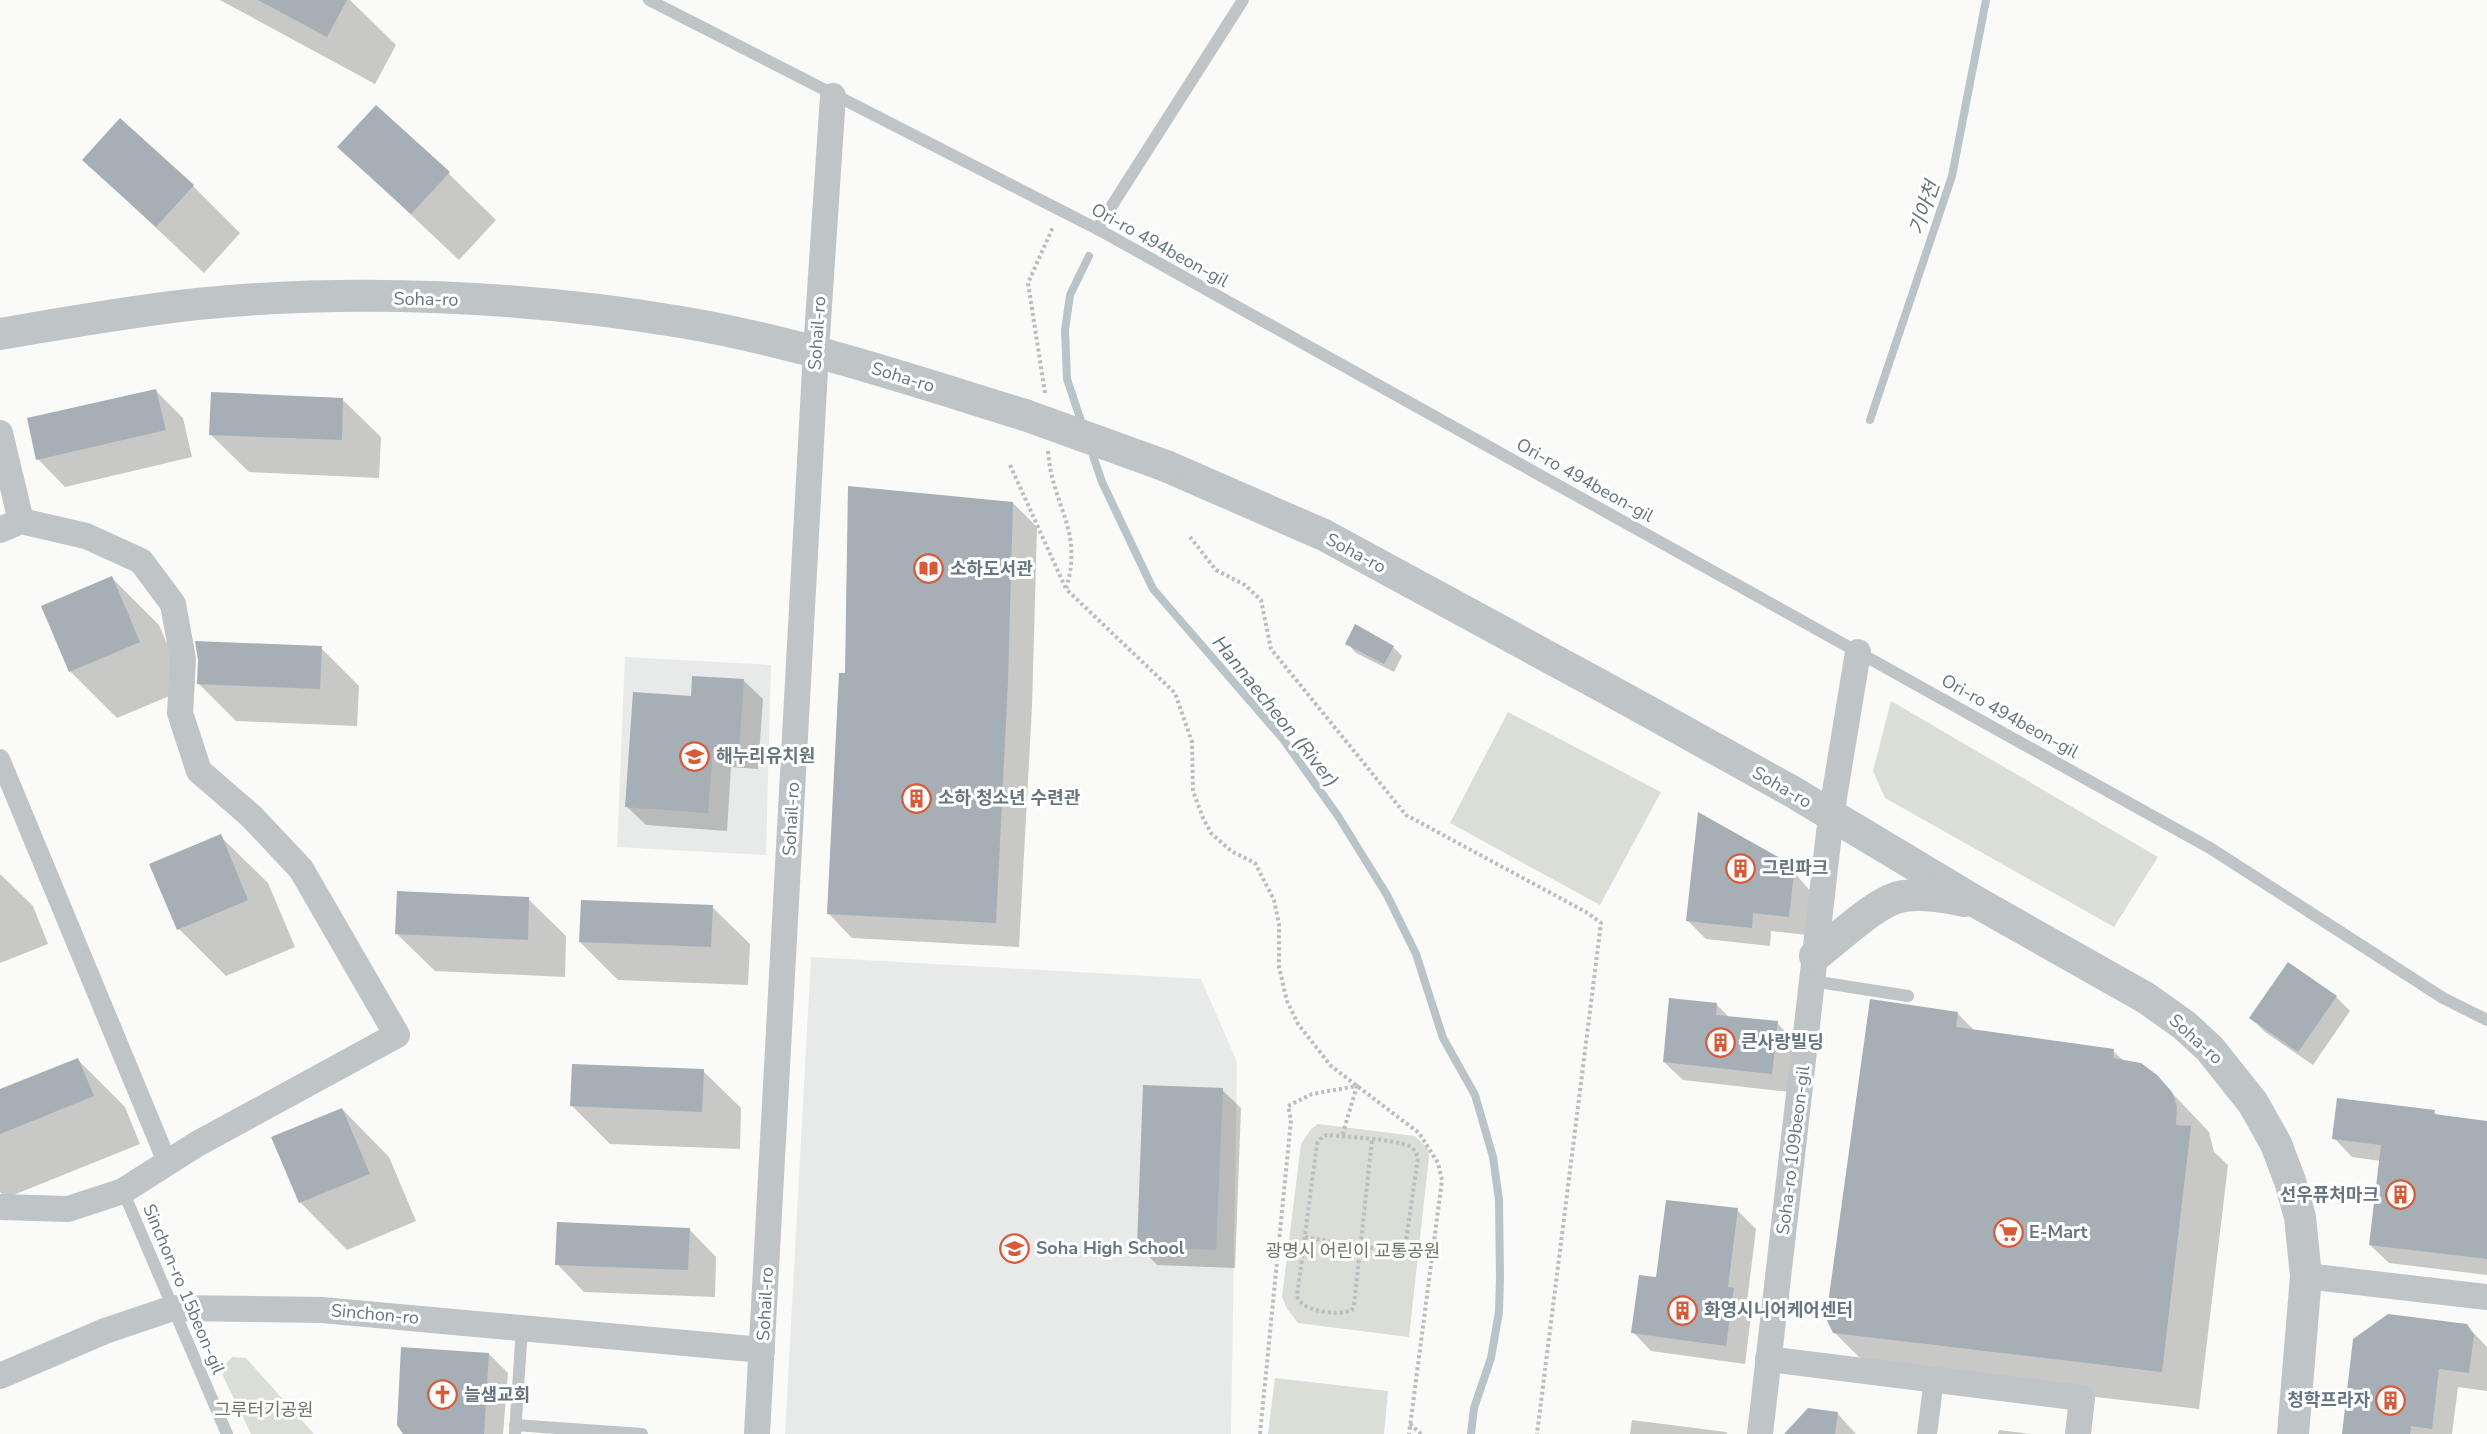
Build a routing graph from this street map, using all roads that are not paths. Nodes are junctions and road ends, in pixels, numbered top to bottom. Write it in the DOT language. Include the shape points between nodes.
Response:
graph roads {
  1 [pos="650,0"];
  2 [pos="1243,0"];
  3 [pos="833,96"];
  4 [pos="1100,230"];
  5 [pos="0,334"];
  6 [pos="816,351"];
  7 [pos="0,434"];
  8 [pos="11,526"];
  9 [pos="1858,652"];
  10 [pos="0,759"];
  11 [pos="1831,816"];
  12 [pos="1978,903"];
  13 [pos="1813,968"];
  14 [pos="1908,996"];
  15 [pos="2487,1020"];
  16 [pos="167,1162"];
  17 [pos="123,1191"];
  18 [pos="0,1207"];
  19 [pos="2306,1276"];
  20 [pos="2487,1297"];
  21 [pos="173,1308"];
  22 [pos="522,1327"];
  23 [pos="762,1350"];
  24 [pos="1768,1359"];
  25 [pos="0,1376"];
  26 [pos="1934,1379"];
  27 [pos="515,1430"];
  28 [pos="226,1434"];
  29 [pos="642,1434"];
  30 [pos="757,1434"];
  31 [pos="1760,1434"];
  32 [pos="1927,1434"];
  33 [pos="2078,1434"];
  34 [pos="2293,1434"];
  1 -- 3 [label="lane, Ori-ro 494beon-gil"];
  2 -- 4 [label="lane"];
  3 -- 4 [label="lane, Ori-ro 494beon-gil"];
  3 -- 6 [label="street, Sohail-ro"];
  4 -- 9 [label="lane, Ori-ro 494beon-gil"];
  5 -- 6 [label="street, Soha-ro" via="197,304 435,297 557,306 682,322"];
  6 -- 11 [label="street, Soha-ro, bridge" via="1035,404 1324,535"];
  6 -- 23 [label="street, Sohail-ro"];
  7 -- 8 [label="street"];
  8 -- 16 [label="street" via="86,536 141,561 173,604 183,659 180,713 199,771 251,816 301,869 397,1035"];
  9 -- 11 [label="street, Soha-ro 109beon-gil"];
  9 -- 15 [label="lane, Ori-ro 494beon-gil" via="2210,848 2443,998"];
  10 -- 16 [label="street"];
  11 -- 12 [label="street, Soha-ro"];
  11 -- 13 [label="street, Soha-ro 109beon-gil"];
  12 -- 13 [label="street" via="1936,895 1902,896 1872,910"];
  12 -- 19 [label="street, Soha-ro" via="2146,998 2184,1025 2217,1057 2253,1103 2276,1144 2300,1217"];
  13 -- 14 [label="lane"];
  13 -- 24 [label="street, Soha-ro 109beon-gil"];
  16 -- 17 [label="street"];
  17 -- 18 [label="street" via="68,1209"];
  17 -- 21 [label="lane, Sinchon-ro 15beon-gil"];
  19 -- 20 [label="street"];
  19 -- 34 [label="street, Soha-ro"];
  21 -- 22 [label="street, Sinchon-ro" via="322,1310"];
  21 -- 25 [label="street, Sinchon-ro" via="105,1331"];
  21 -- 28 [label="lane, Sinchon-ro 15beon-gil"];
  22 -- 23 [label="street, Sinchon-ro"];
  22 -- 27 [label="lane"];
  23 -- 30 [label="street, Sohail-ro"];
  24 -- 26 [label="street"];
  24 -- 31 [label="street, Soha-ro 109beon-gil"];
  26 -- 32 [label="street"];
  26 -- 33 [label="street" via="2082,1398"];
  27 -- 29 [label="lane"];
}
